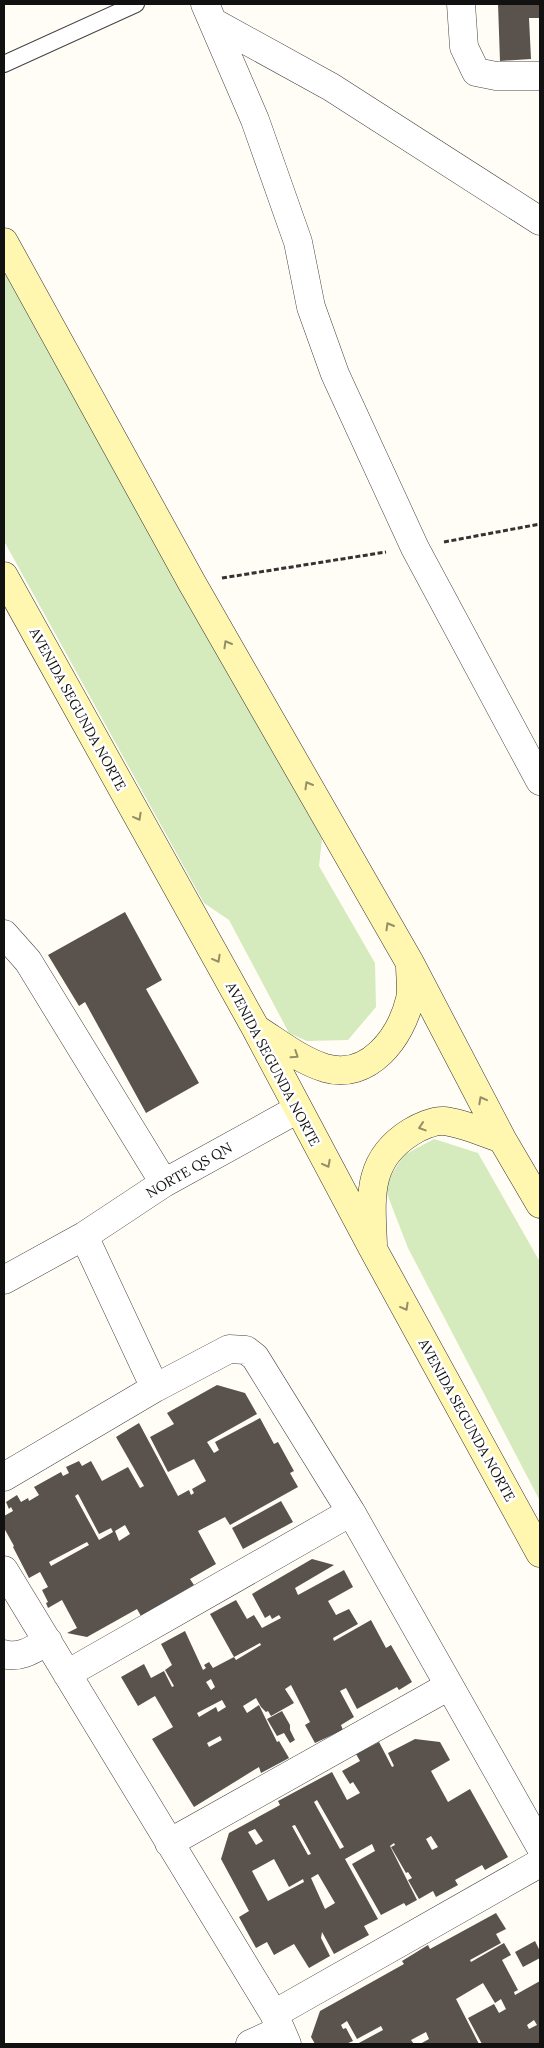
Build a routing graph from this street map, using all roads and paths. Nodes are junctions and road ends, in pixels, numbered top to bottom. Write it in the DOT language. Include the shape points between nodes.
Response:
graph roads {
  1 [pos="136,4"];
  2 [pos="460,4"];
  3 [pos="209,13"];
  4 [pos="4,64"];
  5 [pos="540,76"];
  6 [pos="540,221"];
  7 [pos="4,242"];
  8 [pos="540,524"];
  9 [pos="415,548"];
  10 [pos="4,576"];
  11 [pos="192,583"];
  12 [pos="540,781"];
  13 [pos="4,934"];
  14 [pos="410,963"];
  15 [pos="255,1027"];
  16 [pos="298,1109"];
  17 [pos="502,1139"];
  18 [pos="164,1183"];
  19 [pos="540,1204"];
  20 [pos="84,1236"];
  21 [pos="373,1249"];
  22 [pos="4,1280"];
  23 [pos="155,1388"];
  24 [pos="4,1477"];
  25 [pos="351,1512"];
  26 [pos="540,1553"];
  27 [pos="4,1570"];
  28 [pos="48,1641"];
  29 [pos="4,1654"];
  30 [pos="67,1674"];
  31 [pos="449,1686"];
  32 [pos="170,1843"];
  33 [pos="540,1846"];
  34 [pos="540,1863"];
  35 [pos="281,2029"];
  36 [pos="250,2044"];
  1 -- 4 [label="lane"];
  2 -- 5 [label="street" via="464,47 476,72 496,76"];
  3 -- 6 [label="street"];
  3 -- 9 [label="street" via="255,120 298,242 311,307 335,374"];
  7 -- 11 [label="main road"];
  8 -- 9 [label="path"];
  9 -- 11 [label="path"];
  9 -- 12 [label="street"];
  10 -- 15 [label="main road, AVENIDA SEGUNDA NORTE, one-way"];
  14 -- 11 [label="main road, one-way"];
  13 -- 18 [label="street" via="28,961"];
  15 -- 14 [label="main road, one-way" via="301,1059 326,1069 352,1070 371,1061 389,1044 402,1024 410,998"];
  17 -- 14 [label="main road, one-way"];
  15 -- 16 [label="main road, AVENIDA SEGUNDA NORTE"];
  16 -- 18 [label="street, NORTE QS QN"];
  16 -- 21 [label="main road, AVENIDA SEGUNDA NORTE, one-way"];
  17 -- 19 [label="main road"];
  17 -- 21 [label="main road, one-way" via="442,1121 416,1128 396,1141 380,1161 372,1187"];
  18 -- 20 [label="street, NORTE QS QN"];
  20 -- 22 [label="street, NORTE QS QN"];
  20 -- 23 [label="street"];
  21 -- 26 [label="main road, AVENIDA SEGUNDA NORTE, one-way"];
  23 -- 24 [label="street"];
  23 -- 25 [label="street" via="229,1349 246,1350 254,1357"];
  25 -- 30 [label="street"];
  25 -- 31 [label="street"];
  27 -- 28 [label="street"];
  28 -- 29 [label="street" via="25,1653"];
  28 -- 30 [label="street"];
  30 -- 32 [label="street"];
  31 -- 32 [label="street"];
  31 -- 33 [label="street"];
  32 -- 35 [label="street"];
  34 -- 35 [label="street"];
  35 -- 36 [label="street"];
}
